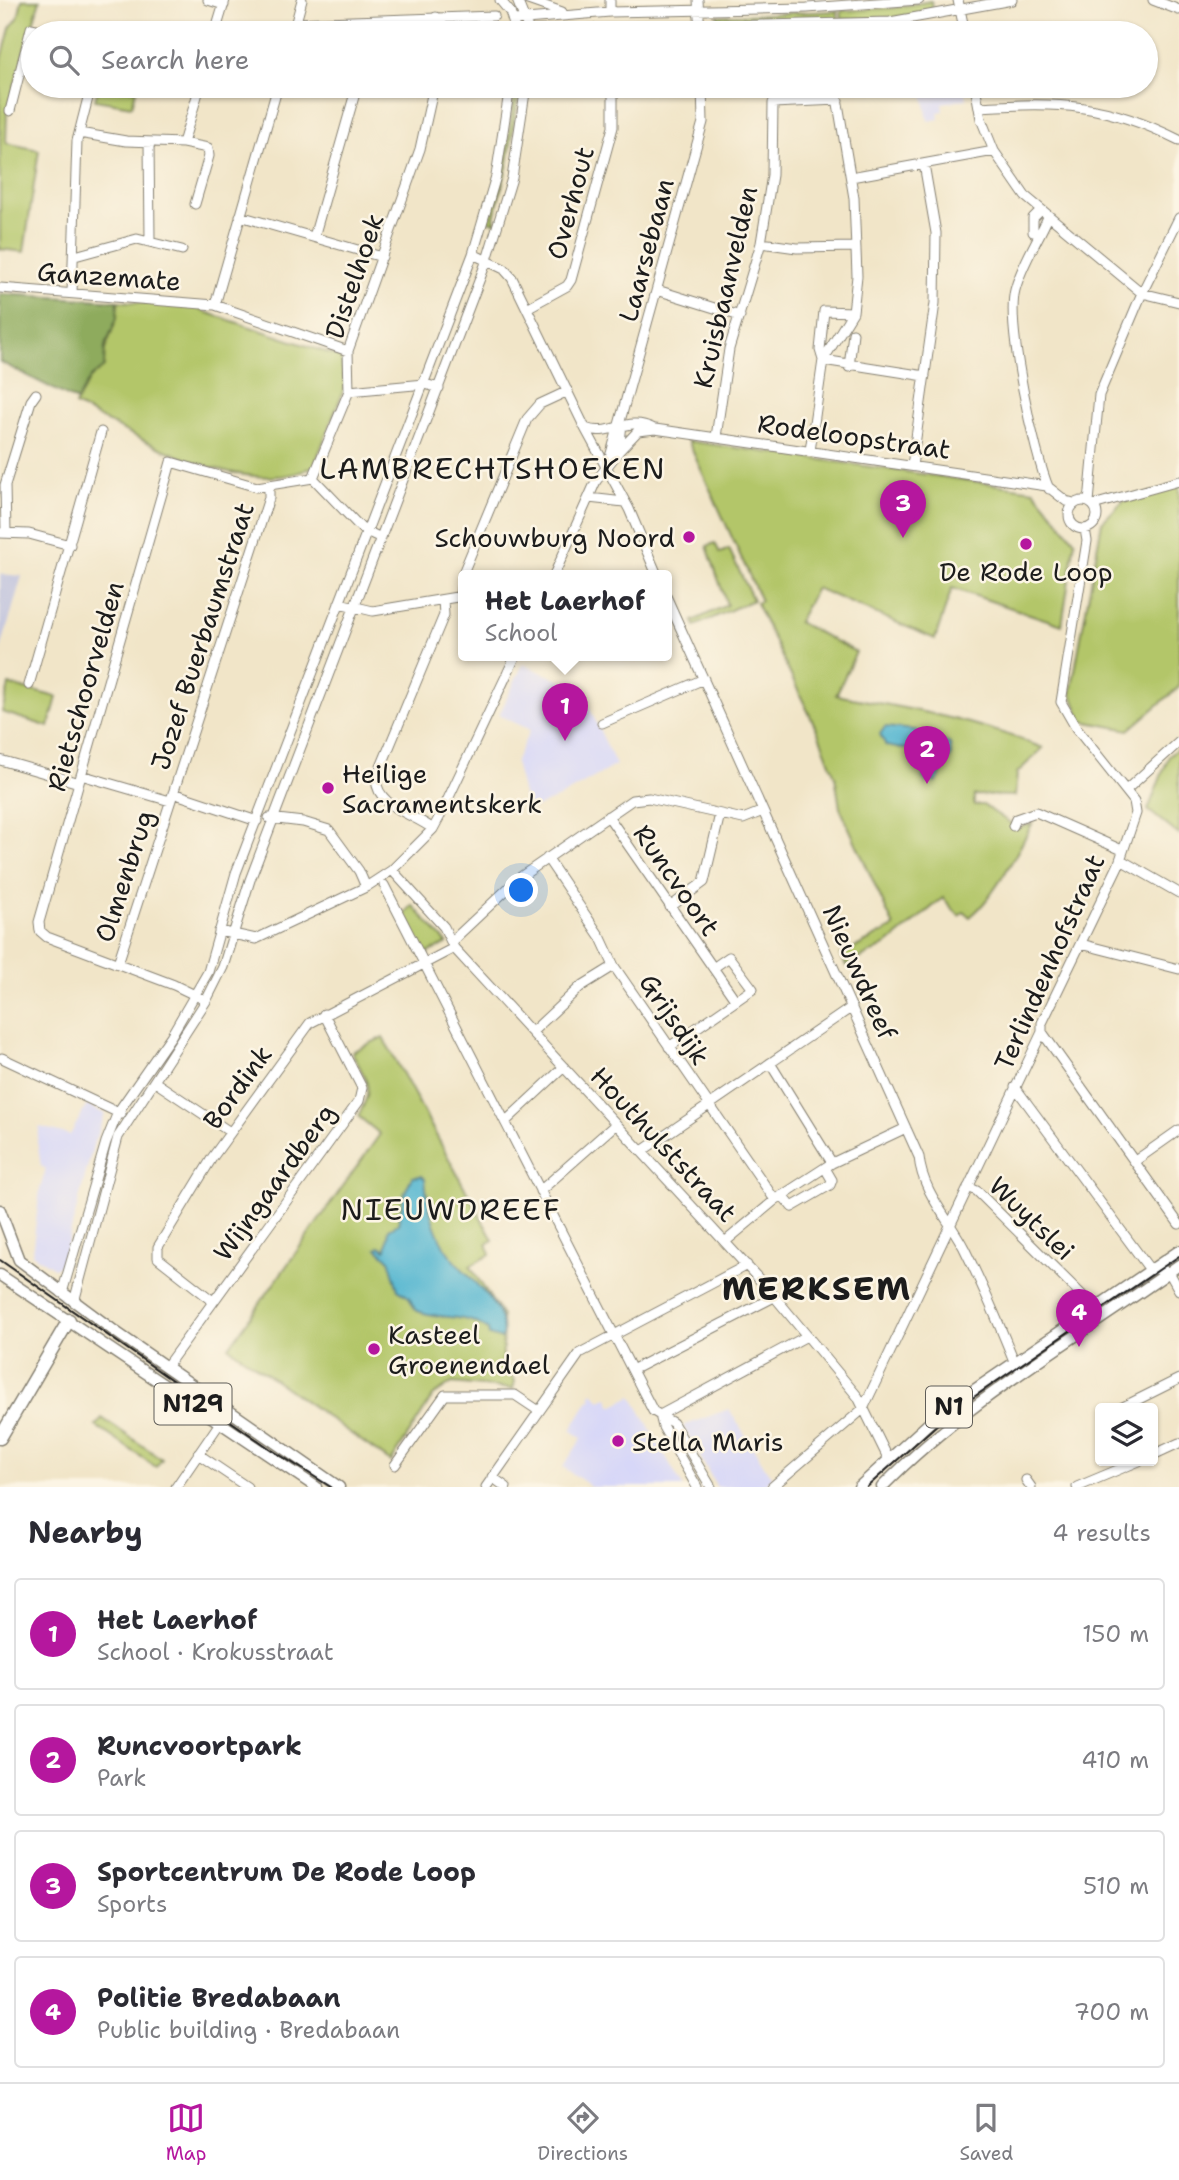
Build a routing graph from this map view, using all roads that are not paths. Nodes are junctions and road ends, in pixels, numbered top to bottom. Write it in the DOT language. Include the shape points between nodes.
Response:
graph roads {
  1 [pos="208,0"];
  2 [pos="302,0"];
  3 [pos="500,0"];
  4 [pos="517,0"];
  5 [pos="528,0"];
  6 [pos="610,0"];
  7 [pos="919,0"];
  8 [pos="1013,0"];
  9 [pos="1153,0"];
  10 [pos="225,2"];
  11 [pos="698,5"];
  12 [pos="959,5"];
  13 [pos="1179,10"];
  14 [pos="610,12"];
  15 [pos="570,14"];
  16 [pos="494,16"];
  17 [pos="436,17"];
  18 [pos="514,20"];
  19 [pos="526,20"];
  20 [pos="219,21"];
  21 [pos="297,21"];
  22 [pos="362,21"];
  23 [pos="436,21"];
  24 [pos="894,21"];
  25 [pos="21,66"];
  26 [pos="88,98"];
  27 [pos="196,98"];
  28 [pos="274,98"];
  29 [pos="354,98"];
  30 [pos="431,98"];
  31 [pos="508,98"];
  32 [pos="524,98"];
  33 [pos="613,98"];
  34 [pos="702,98"];
  35 [pos="977,98"];
  36 [pos="838,100"];
  37 [pos="979,107"];
  38 [pos="9,111"];
  39 [pos="79,133"];
  40 [pos="1179,140"];
  41 [pos="149,142"];
  42 [pos="183,143"];
  43 [pos="993,151"];
  44 [pos="923,164"];
  45 [pos="851,177"];
  46 [pos="195,204"];
  47 [pos="1044,214"];
  48 [pos="240,216"];
  49 [pos="1179,218"];
  50 [pos="1033,232"];
  51 [pos="314,237"];
  52 [pos="150,240"];
  53 [pos="761,243"];
  54 [pos="856,247"];
  55 [pos="182,250"];
  56 [pos="472,254"];
  57 [pos="75,256"];
  58 [pos="382,257"];
  59 [pos="487,260"];
  60 [pos="0,288"];
  61 [pos="657,290"];
  62 [pos="72,293"];
  63 [pos="1142,293"];
  64 [pos="1179,303"];
  65 [pos="215,305"];
  66 [pos="527,308"];
  67 [pos="853,312"];
  68 [pos="740,316"];
  69 [pos="853,333"];
  70 [pos="348,351"];
  71 [pos="823,360"];
  72 [pos="849,367"];
  73 [pos="925,376"];
  74 [pos="425,384"];
  75 [pos="439,388"];
  76 [pos="349,391"];
  77 [pos="568,391"];
  78 [pos="36,394"];
  79 [pos="622,424"];
  80 [pos="585,428"];
  81 [pos="655,429"];
  82 [pos="639,431"];
  83 [pos="101,432"];
  84 [pos="716,438"];
  85 [pos="620,451"];
  86 [pos="810,452"];
  87 [pos="912,466"];
  88 [pos="607,468"];
  89 [pos="313,478"];
  90 [pos="1179,481"];
  91 [pos="1047,486"];
  92 [pos="269,487"];
  93 [pos="589,498"];
  94 [pos="624,502"];
  95 [pos="1091,504"];
  96 [pos="1071,507"];
  97 [pos="1085,529"];
  98 [pos="3,533"];
  99 [pos="368,533"];
  100 [pos="381,538"];
  101 [pos="70,545"];
  102 [pos="464,570"];
  103 [pos="556,570"];
  104 [pos="655,570"];
  105 [pos="458,597"];
  106 [pos="443,600"];
  107 [pos="339,603"];
  108 [pos="354,608"];
  109 [pos="672,616"];
  110 [pos="513,661"];
  111 [pos="704,679"];
  112 [pos="29,685"];
  113 [pos="602,723"];
  114 [pos="1179,742"];
  115 [pos="0,760"];
  116 [pos="80,779"];
  117 [pos="1126,790"];
  118 [pos="171,797"];
  119 [pos="764,811"];
  120 [pos="720,814"];
  121 [pos="608,816"];
  122 [pos="274,817"];
  123 [pos="257,821"];
  124 [pos="1013,827"];
  125 [pos="433,829"];
  126 [pos="1122,850"];
  127 [pos="547,858"];
  128 [pos="1121,860"];
  129 [pos="392,870"];
  130 [pos="384,886"];
  131 [pos="366,887"];
  132 [pos="1179,893"];
  133 [pos="227,904"];
  134 [pos="670,907"];
  135 [pos="242,908"];
  136 [pos="219,931"];
  137 [pos="235,935"];
  138 [pos="453,944"];
  139 [pos="1081,944"];
  140 [pos="118,963"];
  141 [pos="424,964"];
  142 [pos="614,966"];
  143 [pos="713,968"];
  144 [pos="1179,969"];
  145 [pos="196,995"];
  146 [pos="206,1001"];
  147 [pos="736,1001"];
  148 [pos="852,1007"];
  149 [pos="324,1014"];
  150 [pos="532,1032"];
  151 [pos="1042,1032"];
  152 [pos="668,1047"];
  153 [pos="2,1058"];
  154 [pos="770,1063"];
  155 [pos="564,1067"];
  156 [pos="155,1082"];
  157 [pos="1016,1087"];
  158 [pos="710,1107"];
  159 [pos="118,1112"];
  160 [pos="129,1119"];
  161 [pos="505,1122"];
  162 [pos="616,1124"];
  163 [pos="906,1128"];
  164 [pos="1179,1130"];
  165 [pos="230,1132"];
  166 [pos="642,1151"];
  167 [pos="1135,1161"];
  168 [pos="828,1166"];
  169 [pos="968,1187"];
  170 [pos="540,1191"];
  171 [pos="778,1198"];
  172 [pos="0,1210"];
  173 [pos="1179,1224"];
  174 [pos="950,1226"];
  175 [pos="726,1241"];
  176 [pos="1179,1251"];
  177 [pos="747,1265"];
  178 [pos="1179,1265"];
  179 [pos="1152,1271"];
  180 [pos="1169,1272"];
  181 [pos="0,1275"];
  182 [pos="1179,1290"];
  183 [pos="62,1293"];
  184 [pos="772,1298"];
  185 [pos="74,1301"];
  186 [pos="213,1301"];
  187 [pos="1096,1309"];
  188 [pos="55,1311"];
  189 [pos="69,1320"];
  190 [pos="613,1336"];
  191 [pos="805,1337"];
  192 [pos="166,1367"];
  193 [pos="1018,1368"];
  194 [pos="632,1370"];
  195 [pos="1179,1379"];
  196 [pos="1131,1403"];
  197 [pos="863,1409"];
  198 [pos="228,1411"];
  199 [pos="539,1411"];
  200 [pos="660,1415"];
  201 [pos="219,1423"];
  202 [pos="0,1438"];
  203 [pos="1179,1443"];
  204 [pos="1158,1453"];
  205 [pos="198,1454"];
  206 [pos="888,1458"];
  207 [pos="395,1465"];
  208 [pos="1127,1466"];
  209 [pos="492,1478"];
  210 [pos="177,1487"];
  211 [pos="247,1487"];
  212 [pos="316,1487"];
  213 [pos="339,1487"];
  214 [pos="486,1487"];
  215 [pos="506,1487"];
  216 [pos="697,1487"];
  217 [pos="711,1487"];
  218 [pos="772,1487"];
  219 [pos="859,1487"];
  220 [pos="883,1487"];
  221 [pos="1077,1487"];
  1 -- 10 [label="street"];
  2 -- 21 [label="street"];
  3 -- 18 [label="street"];
  4 -- 19 [label="street"];
  5 -- 15 [label="street"];
  6 -- 14 [label="street"];
  7 -- 11 [label="street" via="829,8"];
  8 -- 12 [label="street"];
  9 -- 13 [label="street"];
  10 -- 20 [label="street"];
  11 -- 14 [label="street"];
  12 -- 24 [label="street"];
  14 -- 15 [label="street"];
  15 -- 19 [label="street"];
  16 -- 17 [label="street"];
  17 -- 22 [label="street"];
  17 -- 23 [label="street"];
  18 -- 19 [label="street"];
  25 -- 38 [label="street"];
  26 -- 39 [label="street"];
  27 -- 42 [label="street"];
  28 -- 48 [label="street"];
  29 -- 51 [label="street"];
  30 -- 58 [label="street, Distelhoek" via="420,149"];
  31 -- 56 [label="street" via="496,176"];
  32 -- 59 [label="street" via="512,178"];
  33 -- 66 [label="street, Overhout" via="613,128 571,281"];
  34 -- 61 [label="street, Laarsebaan" via="703,122"];
  35 -- 37 [label="street"];
  36 -- 45 [label="street"];
  36 -- 53 [label="street, Kruisbaanvelden" via="774,103 772,175"];
  37 -- 40 [label="street" via="1063,103 1138,120"];
  37 -- 43 [label="street"];
  39 -- 41 [label="street"];
  39 -- 57 [label="street"];
  41 -- 42 [label="street"];
  41 -- 52 [label="street"];
  42 -- 46 [label="street" via="209,150"];
  43 -- 44 [label="street"];
  43 -- 47 [label="street"];
  44 -- 45 [label="street"];
  44 -- 73 [label="street" via="936,233 935,303"];
  45 -- 54 [label="street"];
  47 -- 50 [label="street" via="1033,218"];
  47 -- 63 [label="street"];
  47 -- 91 [label="street" via="1015,288 1012,311 1033,438"];
  48 -- 51 [label="street"];
  48 -- 65 [label="street"];
  49 -- 63 [label="street"];
  51 -- 58 [label="street"];
  52 -- 55 [label="street"];
  52 -- 57 [label="street" via="137,239"];
  53 -- 54 [label="street"];
  53 -- 68 [label="street, Kruisbaanvelden"];
  54 -- 67 [label="street"];
  56 -- 59 [label="street"];
  56 -- 74 [label="street"];
  57 -- 62 [label="street"];
  58 -- 70 [label="street, Distelhoek"];
  59 -- 66 [label="street" via="504,269"];
  59 -- 75 [label="street"];
  60 -- 62 [label="street, Ganzemate"];
  61 -- 68 [label="street"];
  61 -- 79 [label="street, Laarsebaan"];
  62 -- 65 [label="street, Ganzemate"];
  63 -- 64 [label="street"];
  63 -- 95 [label="street" via="1099,395"];
  65 -- 70 [label="street, Ganzemate"];
  66 -- 77 [label="street"];
  67 -- 71 [label="street"];
  67 -- 71 [label="street" via="824,311"];
  68 -- 84 [label="street, Kruisbaanvelden" via="729,349"];
  69 -- 72 [label="street"];
  70 -- 76 [label="street, Distelhoek"];
  71 -- 72 [label="street"];
  71 -- 86 [label="street"];
  72 -- 73 [label="street"];
  73 -- 87 [label="street"];
  74 -- 75 [label="street"];
  74 -- 76 [label="street"];
  74 -- 99 [label="street"];
  75 -- 100 [label="street"];
  76 -- 89 [label="street, Distelhoek"];
  77 -- 80 [label="street"];
  77 -- 102 [label="street" via="540,404 527,419"];
  78 -- 98 [label="street" via="5,485"];
  79 -- 80 [label="street" via="610,431"];
  79 -- 81 [label="street, Rodeloopstraat"];
  79 -- 82 [label="street, Rodeloopstraat"];
  79 -- 85 [label="street, Laarsebaan"];
  79 -- 88 [label="street, Laarsebaan"];
  80 -- 88 [label="street"];
  81 -- 82 [label="street, Rodeloopstraat"];
  81 -- 84 [label="street, Rodeloopstraat"];
  82 -- 85 [label="street"];
  83 -- 101 [label="street"];
  84 -- 86 [label="street, Rodeloopstraat"];
  85 -- 88 [label="street, Laarsebaan"];
  86 -- 87 [label="street, Rodeloopstraat"];
  87 -- 91 [label="street, Rodeloopstraat"];
  88 -- 93 [label="street, Laarsebaan"];
  88 -- 94 [label="street"];
  89 -- 92 [label="street, Jozef Buerbaumstraat"];
  89 -- 99 [label="street"];
  90 -- 95 [label="street"];
  91 -- 96 [label="street"];
  92 -- 116 [label="street, Rietschoorvelden" via="171,462"];
  92 -- 118 [label="street, Jozef Buerbaumstraat"];
  93 -- 94 [label="street"];
  93 -- 103 [label="street, Laarsebaan"];
  94 -- 104 [label="street"];
  95 -- 96 [label="street"];
  95 -- 97 [label="street" via="1097,517"];
  96 -- 97 [label="street" via="1070,523"];
  97 -- 117 [label="street, Terlindenhofstraat" via="1087,541 1061,702 1071,722"];
  98 -- 101 [label="street" via="29,534"];
  99 -- 100 [label="street"];
  99 -- 107 [label="street"];
  100 -- 108 [label="street"];
  101 -- 112 [label="street"];
  105 -- 106 [label="street"];
  106 -- 108 [label="street" via="373,611"];
  106 -- 125 [label="street" via="444,615 376,779 380,797"];
  107 -- 108 [label="street"];
  107 -- 123 [label="street"];
  108 -- 122 [label="street"];
  109 -- 111 [label="street, Nieuwdreef"];
  110 -- 125 [label="street"];
  111 -- 113 [label="street"];
  111 -- 119 [label="street, Nieuwdreef"];
  114 -- 117 [label="street"];
  115 -- 116 [label="street"];
  116 -- 118 [label="street"];
  116 -- 140 [label="street, Rietschoorvelden" via="40,931"];
  117 -- 126 [label="street, Terlindenhofstraat" via="1136,813"];
  118 -- 123 [label="street"];
  118 -- 140 [label="street, Olmenbrug"];
  119 -- 120 [label="street, Bordink" via="743,819"];
  119 -- 148 [label="street, Nieuwdreef"];
  120 -- 121 [label="street, Bordink" via="641,798"];
  120 -- 134 [label="street" via="704,882"];
  121 -- 127 [label="street, Bordink"];
  121 -- 134 [label="street, Runcvoort"];
  122 -- 123 [label="street"];
  122 -- 131 [label="street" via="329,830"];
  122 -- 135 [label="street"];
  123 -- 133 [label="street"];
  124 -- 126 [label="street" via="1016,819 1036,811"];
  125 -- 129 [label="street"];
  126 -- 128 [label="street, Terlindenhofstraat"];
  127 -- 138 [label="street, Bordink" via="519,878"];
  127 -- 142 [label="street, Grijsdijk" via="601,938"];
  128 -- 132 [label="street"];
  128 -- 139 [label="street, Terlindenhofstraat"];
  129 -- 131 [label="street"];
  129 -- 138 [label="street, Houthulststraat" via="444,927"];
  130 -- 141 [label="street"];
  131 -- 137 [label="street" via="256,939"];
  133 -- 135 [label="street"];
  133 -- 136 [label="street"];
  134 -- 143 [label="street, Runcvoort"];
  135 -- 137 [label="street"];
  136 -- 137 [label="street"];
  136 -- 145 [label="street" via="208,972"];
  137 -- 146 [label="street"];
  138 -- 141 [label="street, Bordink"];
  138 -- 150 [label="street, Houthulststraat"];
  139 -- 144 [label="street"];
  139 -- 151 [label="street, Terlindenhofstraat" via="1042,1023"];
  140 -- 145 [label="street"];
  141 -- 149 [label="street, Bordink"];
  141 -- 161 [label="street"];
  142 -- 150 [label="street" via="580,988"];
  142 -- 152 [label="street, Grijsdijk"];
  143 -- 147 [label="street, Runcvoort"];
  143 -- 147 [label="street, Runcvoort" via="729,957 753,989"];
  145 -- 146 [label="street"];
  145 -- 159 [label="street"];
  146 -- 156 [label="street"];
  147 -- 152 [label="street"];
  148 -- 154 [label="street"];
  148 -- 163 [label="street, Nieuwdreef"];
  149 -- 165 [label="street, Bordink" via="305,1029"];
  149 -- 186 [label="street, Wijngaardberg" via="362,1088 359,1101"];
  150 -- 155 [label="street, Houthulststraat"];
  151 -- 157 [label="street, Terlindenhofstraat"];
  151 -- 167 [label="street"];
  152 -- 158 [label="street, Grijsdijk"];
  153 -- 159 [label="street"];
  154 -- 158 [label="street"];
  154 -- 168 [label="street"];
  155 -- 161 [label="street"];
  155 -- 162 [label="street, Houthulststraat"];
  156 -- 160 [label="street"];
  156 -- 165 [label="street"];
  157 -- 169 [label="street, Terlindenhofstraat"];
  157 -- 179 [label="street"];
  158 -- 166 [label="street"];
  158 -- 171 [label="street, Grijsdijk"];
  159 -- 160 [label="street"];
  159 -- 183 [label="street"];
  160 -- 185 [label="street" via="118,1137"];
  161 -- 170 [label="street"];
  162 -- 166 [label="street, Houthulststraat"];
  162 -- 170 [label="street"];
  163 -- 168 [label="street"];
  163 -- 174 [label="street, Nieuwdreef"];
  164 -- 167 [label="street"];
  165 -- 186 [label="street, Bordink" via="158,1247 158,1258"];
  166 -- 175 [label="street, Houthulststraat"];
  167 -- 173 [label="street"];
  168 -- 171 [label="street"];
  168 -- 171 [label="street" via="830,1185 800,1205 792,1207"];
  169 -- 174 [label="street, Terlindenhofstraat"];
  169 -- 187 [label="street, Wuytslei"];
  170 -- 190 [label="street"];
  171 -- 175 [label="street"];
  172 -- 183 [label="main road, N129" via="19,1260"];
  174 -- 193 [label="street, Nieuwdreef"];
  174 -- 197 [label="street, Terlindenhofstraat"];
  175 -- 177 [label="street, Houthulststraat"];
  176 -- 179 [label="main road, N1"];
  177 -- 184 [label="street, Houthulststraat"];
  177 -- 190 [label="street"];
  178 -- 180 [label="main road, N1"];
  179 -- 180 [label="street"];
  179 -- 187 [label="main road, N1"];
  180 -- 182 [label="street"];
  180 -- 193 [label="main road, N1"];
  181 -- 188 [label="main road, N129"];
  183 -- 185 [label="main road, N129"];
  183 -- 188 [label="main road"];
  184 -- 191 [label="street, Houthulststraat"];
  184 -- 194 [label="street"];
  185 -- 189 [label="main road"];
  185 -- 192 [label="main road, N129"];
  186 -- 192 [label="street, Wijngaardberg"];
  187 -- 193 [label="main road, N1"];
  188 -- 189 [label="main road, N129"];
  189 -- 201 [label="main road, N129"];
  189 -- 202 [label="highway"];
  190 -- 194 [label="street"];
  190 -- 199 [label="street" via="580,1353"];
  191 -- 197 [label="street, Houthulststraat"];
  191 -- 200 [label="street"];
  192 -- 198 [label="main road, N129"];
  193 -- 206 [label="main road, N1" via="939,1414"];
  193 -- 220 [label="main road, N1"];
  194 -- 200 [label="street"];
  195 -- 196 [label="street"];
  197 -- 206 [label="street, Houthulststraat"];
  197 -- 218 [label="street"];
  198 -- 201 [label="street"];
  198 -- 213 [label="main road, N129"];
  199 -- 207 [label="street" via="515,1395 445,1395"];
  199 -- 209 [label="street"];
  200 -- 216 [label="street"];
  200 -- 217 [label="street" via="673,1423"];
  201 -- 205 [label="street"];
  201 -- 212 [label="main road, N129"];
  203 -- 204 [label="street"];
  205 -- 210 [label="street"];
  205 -- 211 [label="street"];
  206 -- 219 [label="main road, N1"];
  208 -- 221 [label="street"];
  209 -- 214 [label="street"];
  209 -- 215 [label="street"];
}
